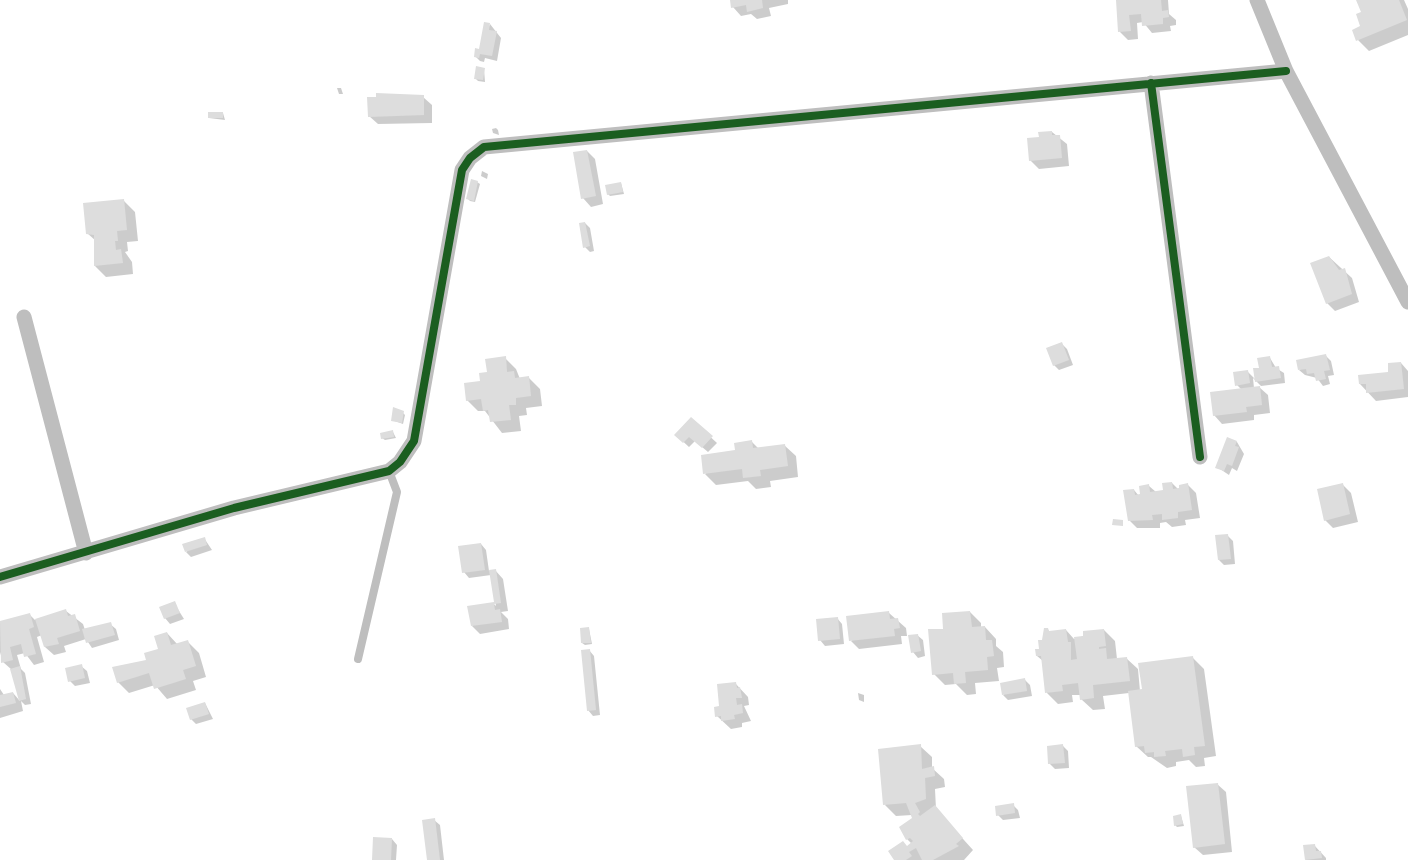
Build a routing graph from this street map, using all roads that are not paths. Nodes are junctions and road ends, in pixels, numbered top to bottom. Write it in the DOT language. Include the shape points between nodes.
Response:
graph roads {
  1 [pos="1257,0"];
  2 [pos="1286,71"];
  3 [pos="1151,83"];
  4 [pos="1408,302"];
  5 [pos="24,317"];
  6 [pos="1200,457"];
  7 [pos="388,471"];
  8 [pos="86,553"];
  9 [pos="0,577"];
  10 [pos="358,659"];
  1 -- 2 [label="street"];
  2 -- 3 [label="street"];
  2 -- 4 [label="street"];
  3 -- 6 [label="street"];
  3 -- 7 [label="street" via="484,147 462,170 456,193 414,441 400,462"];
  5 -- 8 [label="street"];
  7 -- 8 [label="street" via="234,508"];
  7 -- 10 [label="lane" via="397,492"];
  8 -- 9 [label="street"];
}
